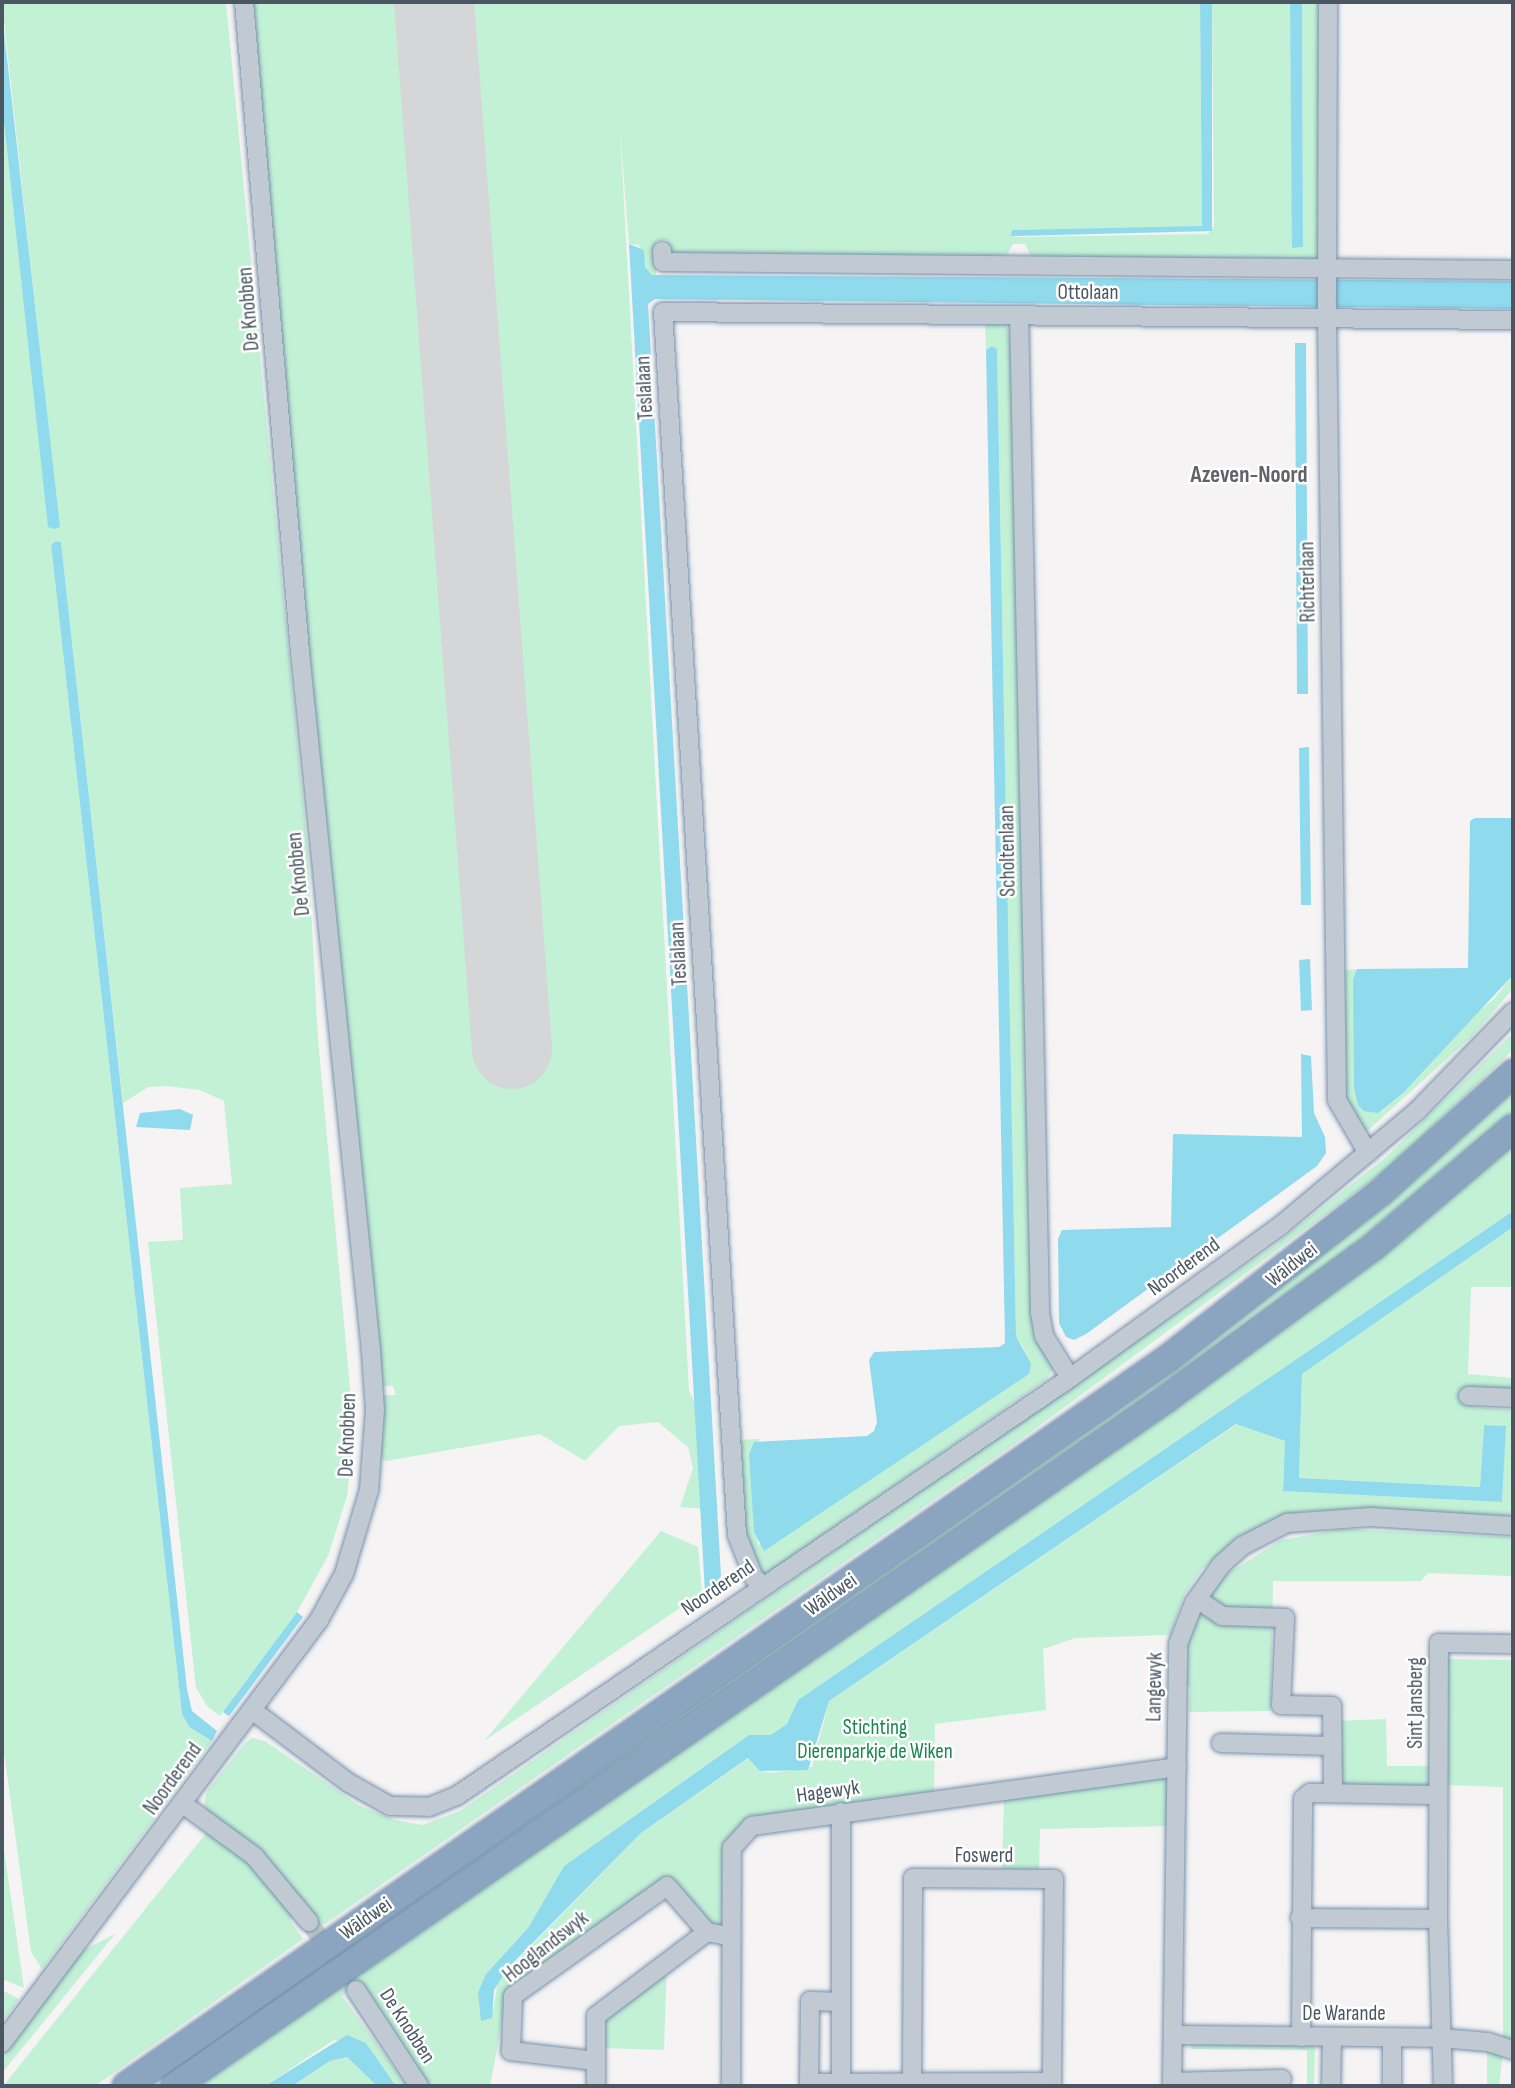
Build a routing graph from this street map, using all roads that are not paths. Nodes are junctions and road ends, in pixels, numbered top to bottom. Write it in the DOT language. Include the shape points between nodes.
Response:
graph roads {
  1 [pos="244,2"];
  2 [pos="1328,2"];
  3 [pos="662,251"];
  4 [pos="1513,270"];
  5 [pos="1327,272"];
  6 [pos="663,312"];
  7 [pos="1019,315"];
  8 [pos="1327,315"];
  9 [pos="1513,320"];
  10 [pos="1513,1012"];
  11 [pos="1513,1073"];
  12 [pos="1513,1128"];
  13 [pos="1368,1153"];
  14 [pos="1070,1378"];
  15 [pos="1468,1396"];
  16 [pos="1513,1398"];
  17 [pos="1513,1527"];
  18 [pos="763,1585"];
  19 [pos="1197,1599"];
  20 [pos="1513,1644"];
  21 [pos="252,1710"];
  22 [pos="1221,1743"];
  23 [pos="1331,1746"];
  24 [pos="1177,1767"];
  25 [pos="1333,1793"];
  26 [pos="1438,1795"];
  27 [pos="184,1804"];
  28 [pos="841,1812"];
  29 [pos="1300,1918"];
  30 [pos="1438,1919"];
  31 [pos="309,1922"];
  32 [pos="707,1932"];
  33 [pos="732,1937"];
  34 [pos="356,1990"];
  35 [pos="841,2002"];
  36 [pos="1173,2035"];
  37 [pos="1301,2037"];
  38 [pos="1332,2037"];
  39 [pos="1392,2037"];
  40 [pos="1441,2038"];
  41 [pos="2,2043"];
  42 [pos="1513,2050"];
  43 [pos="596,2061"];
  44 [pos="1282,2079"];
  45 [pos="912,2081"];
  46 [pos="1052,2084"];
  47 [pos="1172,2084"];
  48 [pos="841,2085"];
  49 [pos="126,2086"];
  50 [pos="175,2086"];
  51 [pos="419,2086"];
  52 [pos="596,2086"];
  53 [pos="730,2086"];
  54 [pos="1331,2086"];
  55 [pos="1392,2086"];
  56 [pos="1443,2086"];
  1 -- 21 [label="street, De Knobben" via="300,652 375,1410 369,1490 344,1574 319,1620"];
  2 -- 5 [label="street, Richterlaan"];
  3 -- 5 [label="street, Ottolaan" via="663,262 1019,259"];
  4 -- 5 [label="street, Ottolaan"];
  5 -- 8 [label="street, Richterlaan"];
  6 -- 7 [label="street, Ottolaan"];
  6 -- 18 [label="street, Teslalaan" via="737,1535 754,1578"];
  7 -- 8 [label="street, Ottolaan"];
  7 -- 14 [label="street, Scholtenlaan" via="1040,1313 1044,1336"];
  8 -- 9 [label="street, Ottolaan"];
  8 -- 13 [label="street, Richterlaan" via="1337,1100"];
  10 -- 13 [label="street, Noorderend" via="1464,1065"];
  11 -- 49 [label="highway, Wâldwei" via="1361,1210 1167,1359"];
  12 -- 50 [label="highway, Wâldwei" via="1373,1247 1166,1399"];
  13 -- 14 [label="street, Noorderend" via="1280,1226"];
  14 -- 18 [label="street, Noorderend"];
  15 -- 16 [label="street"];
  17 -- 19 [label="street, Langewyk" via="1371,1517 1287,1523 1242,1546 1221,1565"];
  18 -- 21 [label="street, Noorderend" via="458,1795 429,1807 390,1806 370,1797"];
  19 -- 23 [label="street" via="1223,1616 1284,1618 1281,1705 1332,1706"];
  19 -- 24 [label="street, Langewyk" via="1178,1644"];
  20 -- 26 [label="street, Sint Jansberg" via="1439,1643"];
  21 -- 27 [label="street, Noorderend"];
  22 -- 23 [label="street"];
  23 -- 25 [label="street"];
  24 -- 28 [label="street, Hagewyk"];
  24 -- 36 [label="street, Langewyk"];
  25 -- 26 [label="street"];
  25 -- 29 [label="street" via="1310,1793 1303,1799"];
  26 -- 30 [label="street, Sint Jansberg"];
  27 -- 31 [label="street" via="254,1856"];
  27 -- 41 [label="street, Noorderend"];
  28 -- 33 [label="street, Hagewyk" via="752,1826 738,1836 732,1847"];
  28 -- 35 [label="street"];
  29 -- 30 [label="street"];
  29 -- 37 [label="street"];
  30 -- 40 [label="street, Sint Jansberg"];
  32 -- 33 [label="street"];
  32 -- 43 [label="street" via="596,2016"];
  32 -- 43 [label="street, Hooglandswyk" via="667,1886 513,1996 511,2051"];
  33 -- 53 [label="street, Hagewyk"];
  34 -- 51 [label="street, De Knobben"];
  35 -- 48 [label="street"];
  35 -- 48 [label="street, Foswerd" via="810,2001 809,2083"];
  36 -- 37 [label="street, De Warande"];
  36 -- 47 [label="street, Langewyk"];
  37 -- 38 [label="street, De Warande"];
  38 -- 39 [label="street, De Warande"];
  38 -- 54 [label="street"];
  39 -- 40 [label="street, De Warande"];
  39 -- 55 [label="street"];
  40 -- 42 [label="street, De Warande" via="1488,2042"];
  40 -- 56 [label="street, Sint Jansberg"];
  43 -- 52 [label="street"];
  44 -- 47 [label="street"];
  45 -- 46 [label="street, Foswerd"];
  45 -- 46 [label="street, Foswerd" via="913,1878 1054,1879"];
  45 -- 48 [label="street, Foswerd"];
}
